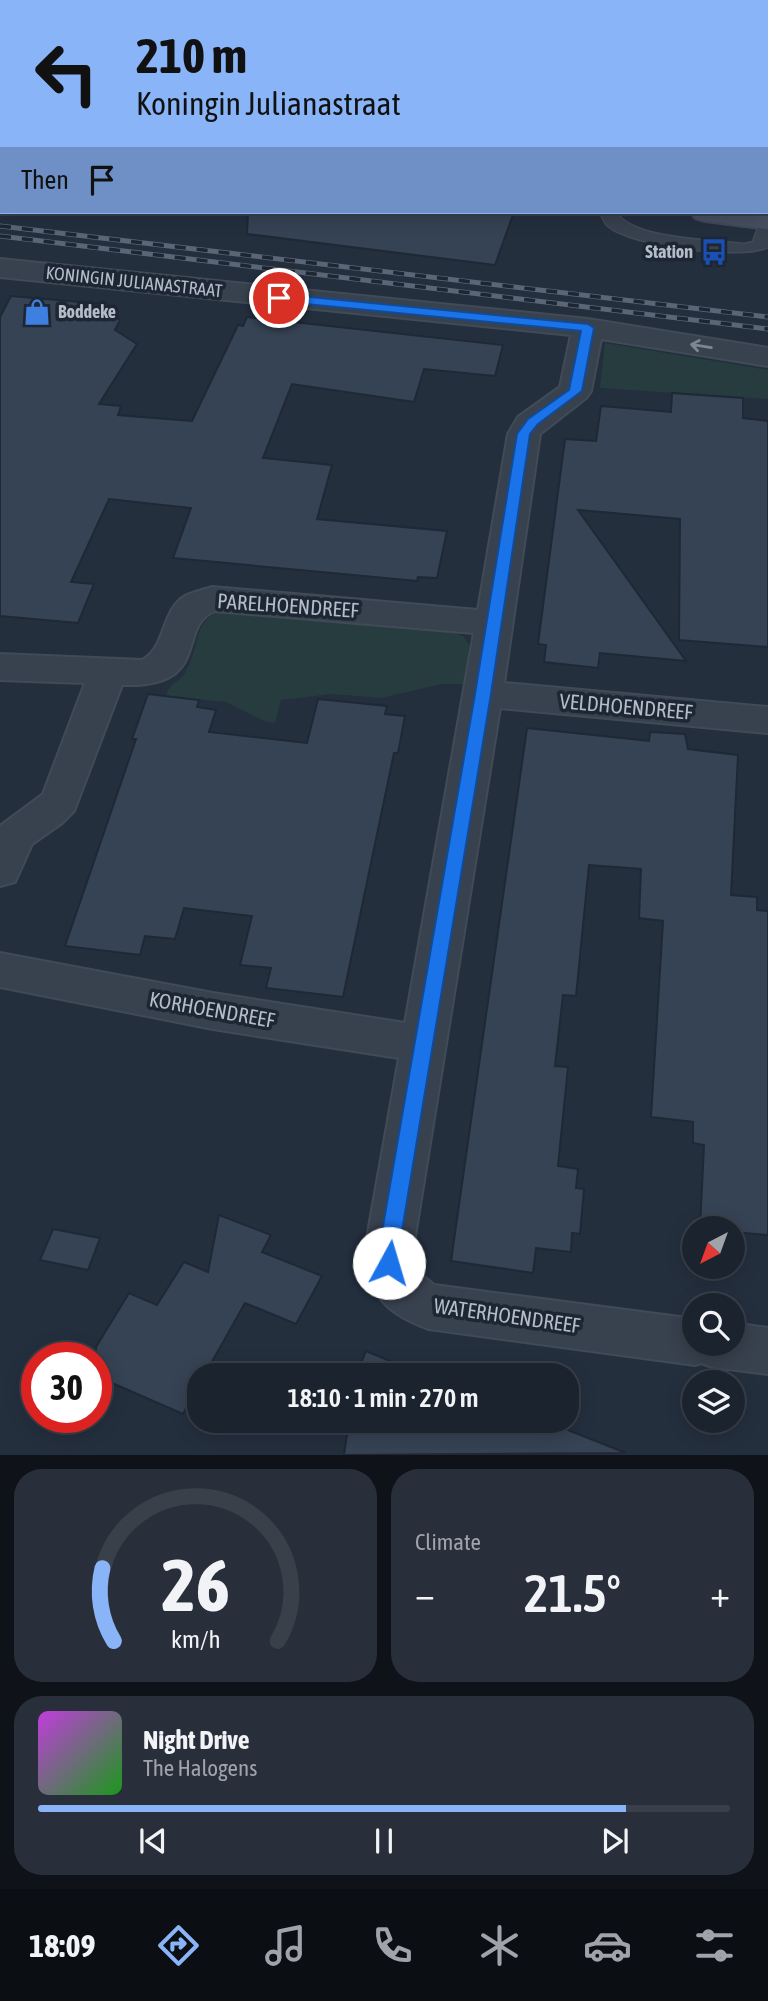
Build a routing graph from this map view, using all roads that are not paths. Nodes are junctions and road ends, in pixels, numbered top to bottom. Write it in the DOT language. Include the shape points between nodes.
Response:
graph roads {
  1 [pos="609,214"];
  2 [pos="719,214"];
  3 [pos="768,221"];
  4 [pos="0,268"];
  5 [pos="588,328"];
  6 [pos="768,357"];
  7 [pos="492,623"];
  8 [pos="0,667"];
  9 [pos="108,673"];
  10 [pos="483,694"];
  11 [pos="768,720"];
  12 [pos="0,871"];
  13 [pos="0,970"];
  14 [pos="424,1044"];
  15 [pos="682,1340"];
  16 [pos="745,1348"];
  17 [pos="768,1351"];
  1 -- 3 [label="lane" via="613,223 630,233 745,248 761,245"];
  2 -- 3 [label="street"];
  4 -- 5 [label="street, KONINGIN JULIANASTRAAT"];
  6 -- 5 [label="street, KONINGIN JULIANASTRAAT, one-way"];
  5 -- 7 [label="street, WATERHOENDREEF" via="575,391 524,434"];
  7 -- 9 [label="street, PARELHOENDREEF" via="212,598 186,612 163,666 142,674"];
  7 -- 10 [label="street, WATERHOENDREEF"];
  8 -- 9 [label="street, PARELHOENDREEF"];
  9 -- 12 [label="street" via="60,800 15,835"];
  10 -- 11 [label="street, VELDHOENDREEF"];
  10 -- 14 [label="street, WATERHOENDREEF"];
  13 -- 14 [label="street, KORHOENDREEF" via="213,1011"];
  14 -- 15 [label="street, WATERHOENDREEF" via="388,1255 394,1279 405,1293 429,1307"];
  16 -- 17 [label="street"];
}
